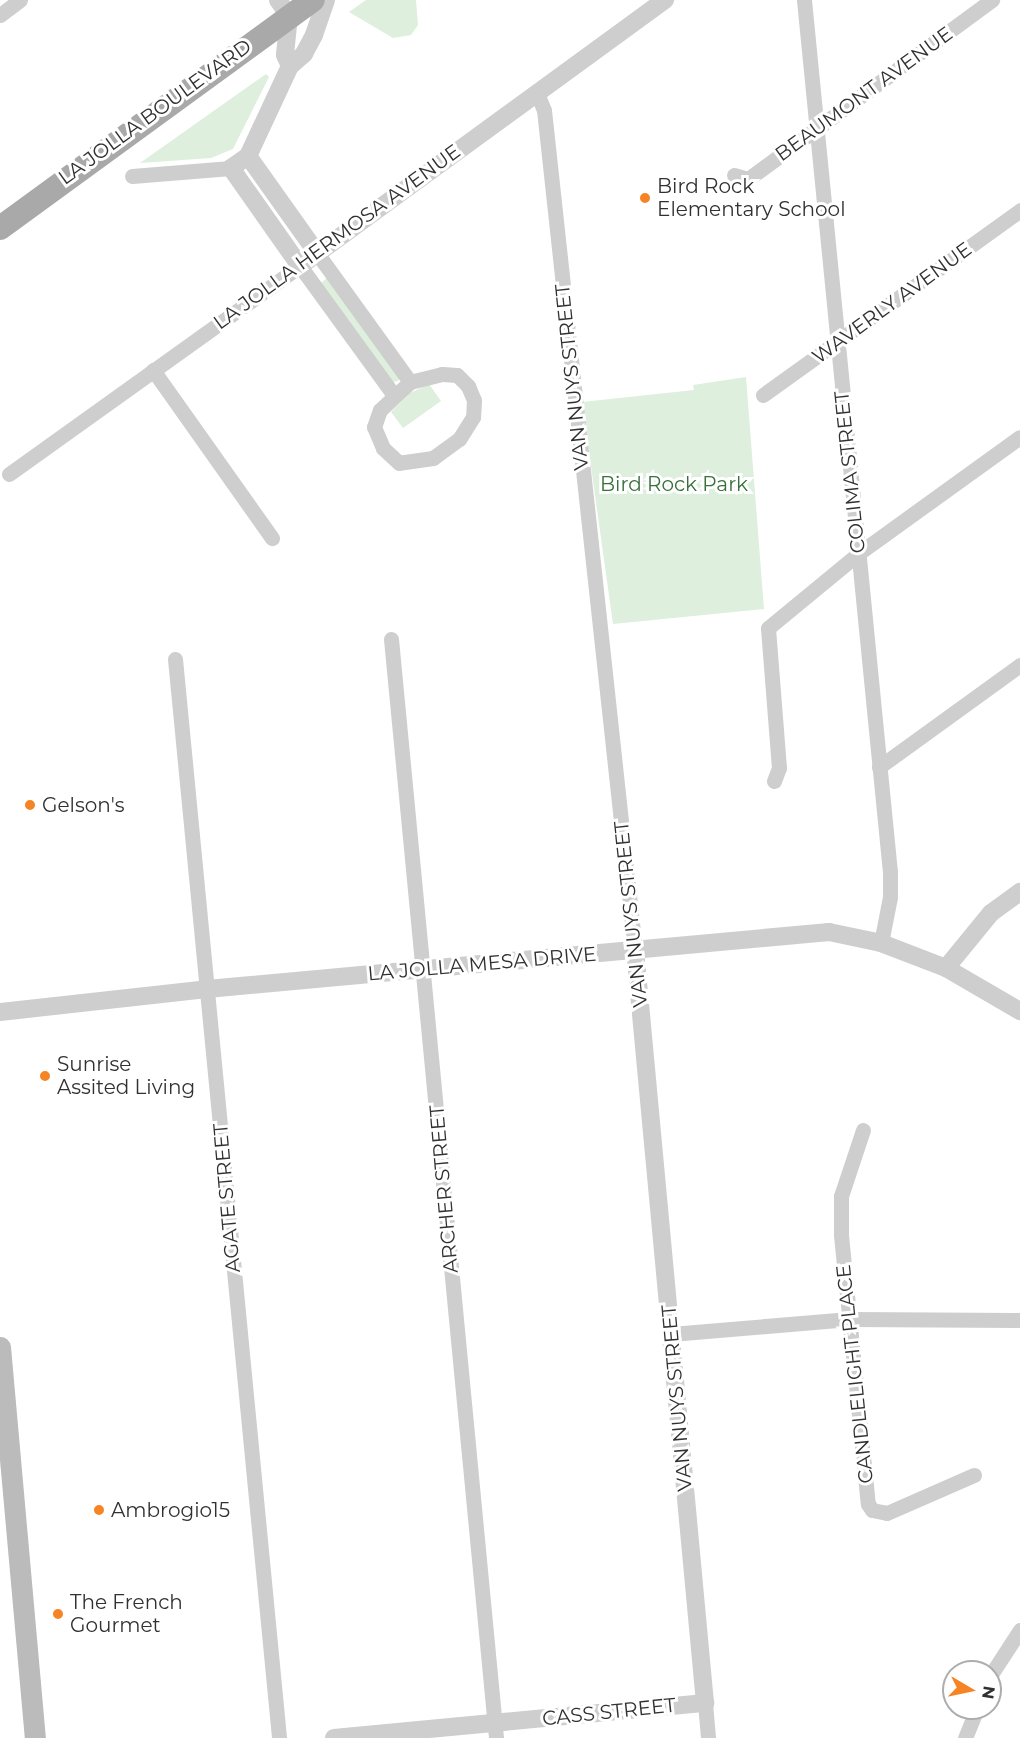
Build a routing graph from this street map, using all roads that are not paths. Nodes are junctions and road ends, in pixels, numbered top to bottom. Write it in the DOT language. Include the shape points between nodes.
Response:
graph roads {
  1 [pos="20,0"];
  2 [pos="313,0"];
  3 [pos="326,0"];
  4 [pos="665,0"];
  5 [pos="804,0"];
  6 [pos="992,0"];
  7 [pos="283,8"];
  8 [pos="0,15"];
  9 [pos="290,66"];
  10 [pos="537,93"];
  11 [pos="815,127"];
  12 [pos="248,156"];
  13 [pos="231,168"];
  14 [pos="734,175"];
  15 [pos="132,176"];
  16 [pos="1020,210"];
  17 [pos="0,228"];
  18 [pos="317,253"];
  19 [pos="300,266"];
  20 [pos="836,346"];
  21 [pos="153,370"];
  22 [pos="410,382"];
  23 [pos="393,394"];
  24 [pos="763,394"];
  25 [pos="1020,437"];
  26 [pos="9,474"];
  27 [pos="272,538"];
  28 [pos="859,553"];
  29 [pos="391,639"];
  30 [pos="175,659"];
  31 [pos="1020,665"];
  32 [pos="879,767"];
  33 [pos="774,781"];
  34 [pos="1020,892"];
  35 [pos="881,943"];
  36 [pos="635,950"];
  37 [pos="946,968"];
  38 [pos="423,969"];
  39 [pos="207,989"];
  40 [pos="1020,1011"];
  41 [pos="0,1012"];
  42 [pos="863,1130"];
  43 [pos="849,1319"];
  44 [pos="1020,1320"];
  45 [pos="671,1334"];
  46 [pos="0,1347"];
  47 [pos="974,1475"];
  48 [pos="7,1488"];
  49 [pos="1020,1630"];
  50 [pos="1000,1660"];
  51 [pos="705,1703"];
  52 [pos="972,1720"];
  53 [pos="496,1731"];
  54 [pos="35,1738"];
  55 [pos="279,1738"];
  56 [pos="334,1738"];
  57 [pos="708,1738"];
  58 [pos="965,1738"];
  1 -- 8 [label="street"];
  2 -- 7 [label="main road, LA JOLLA BOULEVARD"];
  3 -- 9 [label="street" via="304,54"];
  4 -- 10 [label="street, LA JOLLA HERMOSA AVENUE"];
  5 -- 11 [label="street, COLIMA STREET"];
  6 -- 11 [label="street, BEAUMONT AVENUE"];
  7 -- 9 [label="street" via="285,55"];
  7 -- 17 [label="main road, LA JOLLA BOULEVARD"];
  9 -- 12 [label="street"];
  10 -- 18 [label="street, LA JOLLA HERMOSA AVENUE"];
  10 -- 36 [label="street, VAN NUYS STREET" via="544,110"];
  11 -- 14 [label="street, BEAUMONT AVENUE" via="748,179"];
  11 -- 20 [label="street, COLIMA STREET"];
  12 -- 13 [label="street"];
  12 -- 18 [label="street"];
  13 -- 15 [label="street"];
  13 -- 19 [label="street"];
  16 -- 20 [label="street, WAVERLY AVENUE"];
  18 -- 19 [label="street, LA JOLLA HERMOSA AVENUE"];
  18 -- 22 [label="street"];
  19 -- 21 [label="street, LA JOLLA HERMOSA AVENUE"];
  19 -- 23 [label="street"];
  20 -- 24 [label="street, WAVERLY AVENUE"];
  20 -- 28 [label="street, COLIMA STREET"];
  21 -- 26 [label="street, LA JOLLA HERMOSA AVENUE"];
  21 -- 27 [label="street"];
  22 -- 23 [label="street"];
  22 -- 23 [label="street" via="442,374 457,375 474,399 473,417 459,439 433,458 399,463 383,448 374,427 380,410"];
  25 -- 28 [label="street"];
  28 -- 32 [label="street, COLIMA STREET"];
  28 -- 33 [label="street" via="768,628 779,768"];
  29 -- 38 [label="street, ARCHER STREET"];
  30 -- 39 [label="street, AGATE STREET"];
  31 -- 32 [label="street"];
  32 -- 35 [label="street, COLIMA STREET" via="890,872 890,897"];
  34 -- 37 [label="street" via="991,913"];
  35 -- 36 [label="street, LA JOLLA MESA DRIVE" via="829,932"];
  35 -- 37 [label="street, LA JOLLA MESA DRIVE"];
  36 -- 38 [label="street, LA JOLLA MESA DRIVE"];
  36 -- 45 [label="street, VAN NUYS STREET"];
  37 -- 40 [label="street, LA JOLLA MESA DRIVE"];
  38 -- 39 [label="street, LA JOLLA MESA DRIVE"];
  38 -- 53 [label="street, ARCHER STREET"];
  39 -- 41 [label="street, LA JOLLA MESA DRIVE"];
  39 -- 55 [label="street, AGATE STREET"];
  42 -- 43 [label="street, CANDLELIGHT PLACE" via="842,1196 841,1235"];
  43 -- 44 [label="street"];
  43 -- 45 [label="street"];
  43 -- 47 [label="street, CANDLELIGHT PLACE" via="868,1504 872,1510 887,1513"];
  45 -- 51 [label="street, VAN NUYS STREET"];
  46 -- 48 [label="main road"];
  48 -- 54 [label="main road"];
  49 -- 50 [label="street"];
  51 -- 53 [label="street, CASS STREET" via="601,1711"];
  51 -- 57 [label="street, VAN NUYS STREET"];
  52 -- 58 [label="street"];
  53 -- 56 [label="street, CASS STREET"];
}
